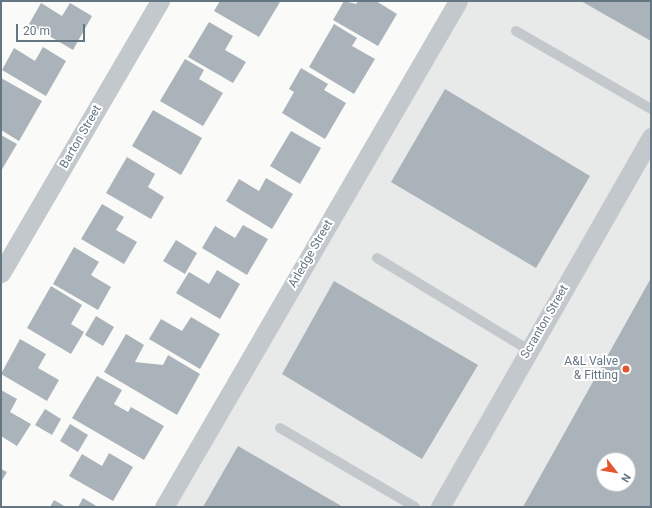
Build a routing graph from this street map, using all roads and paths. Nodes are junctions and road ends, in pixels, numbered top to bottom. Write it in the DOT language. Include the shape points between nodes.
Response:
graph roads {
  1 [pos="160,1"];
  2 [pos="458,1"];
  3 [pos="516,31"];
  4 [pos="651,109"];
  5 [pos="651,137"];
  6 [pos="377,258"];
  7 [pos="1,273"];
  8 [pos="529,350"];
  9 [pos="280,428"];
  10 [pos="164,507"];
  11 [pos="415,507"];
  12 [pos="440,507"];
  1 -- 7 [label="street, Barton Street"];
  2 -- 10 [label="street, Arledge Street"];
  3 -- 4 [label="lane"];
  5 -- 8 [label="street, Scranton Street"];
  6 -- 8 [label="lane"];
  8 -- 12 [label="street, Scranton Street"];
  9 -- 11 [label="lane"];
}
